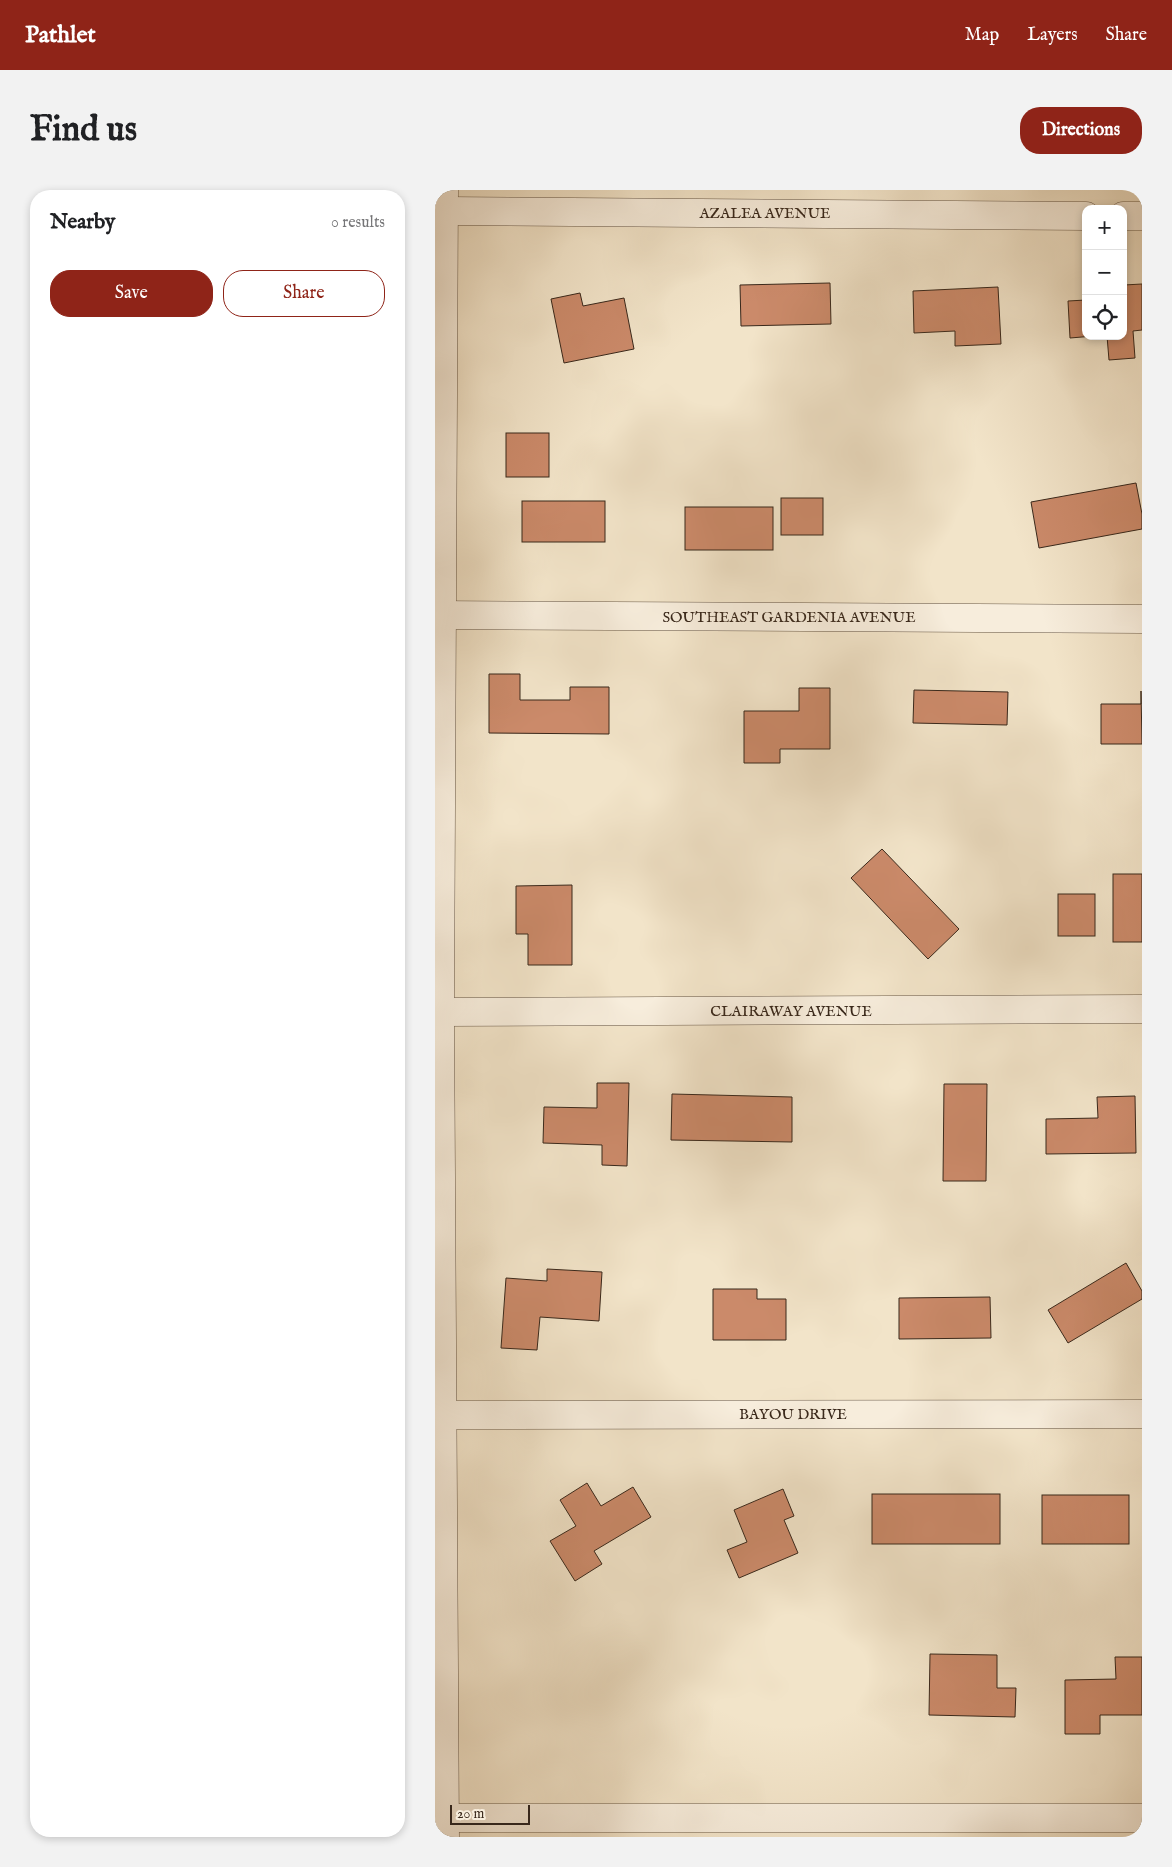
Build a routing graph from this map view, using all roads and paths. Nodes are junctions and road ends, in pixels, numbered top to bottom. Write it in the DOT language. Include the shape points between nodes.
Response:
graph roads {
  1 [pos="444,200"];
  2 [pos="1082,216"];
  3 [pos="1127,216"];
  4 [pos="1142,216"];
  5 [pos="439,615"];
  6 [pos="1142,619"];
  7 [pos="1142,1009"];
  8 [pos="440,1012"];
  9 [pos="1142,1414"];
  10 [pos="444,1415"];
  11 [pos="1142,1818"];
  12 [pos="445,1828"];
  1 -- 2 [label="street, AZALEA AVENUE"];
  1 -- 5 [label="street"];
  3 -- 4 [label="street"];
  5 -- 6 [label="street, SOUTHEAST GARDENIA AVENUE"];
  5 -- 8 [label="street"];
  7 -- 8 [label="street, CLAIRAWAY AVENUE"];
  8 -- 10 [label="street"];
  9 -- 10 [label="street, BAYOU DRIVE"];
  10 -- 12 [label="street"];
  11 -- 12 [label="street"];
}
